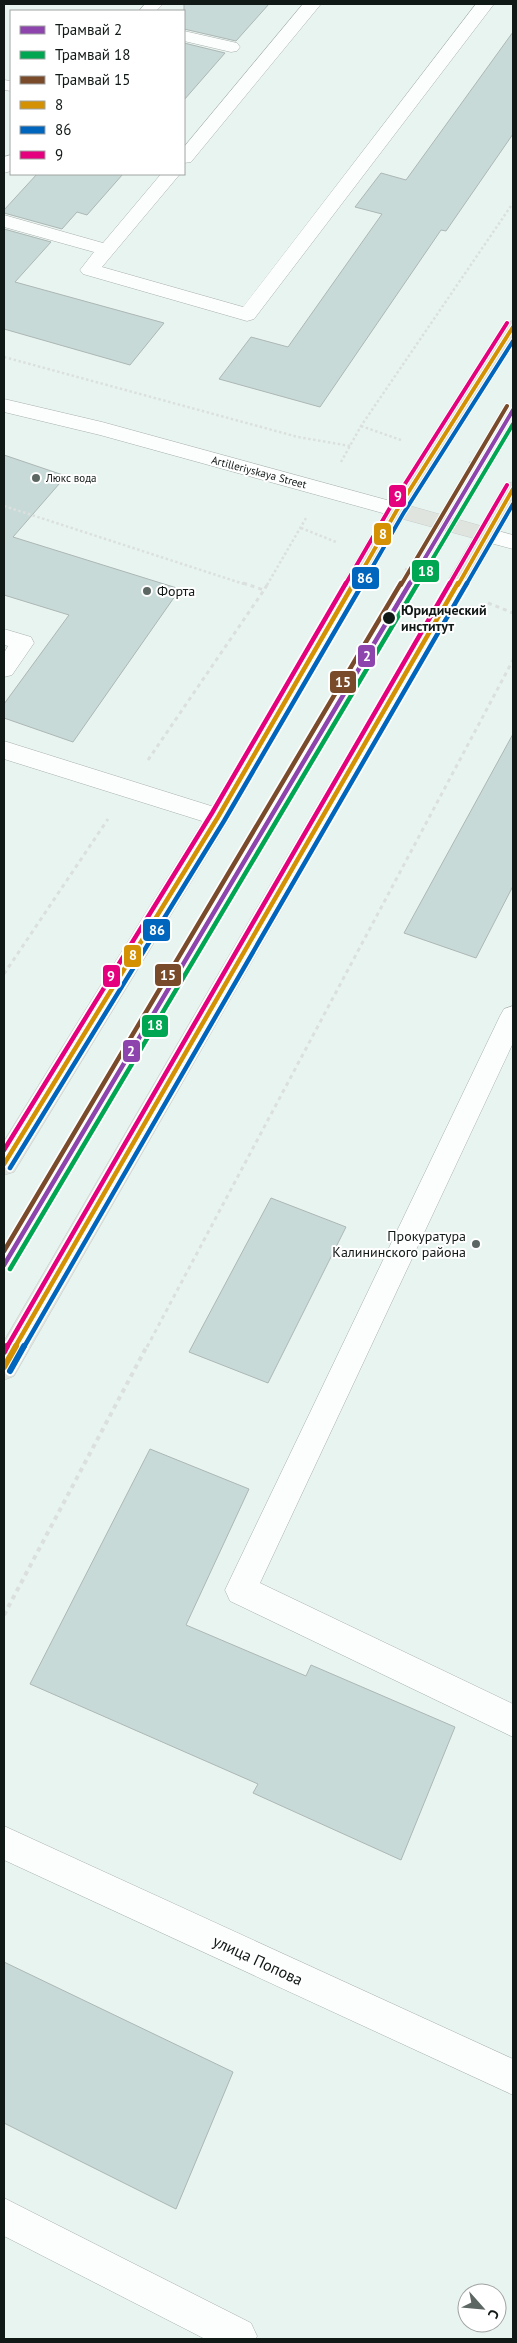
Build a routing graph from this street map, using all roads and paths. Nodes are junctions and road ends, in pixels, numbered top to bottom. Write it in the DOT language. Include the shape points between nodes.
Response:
graph roads {
  1 [pos="312,4"];
  2 [pos="485,4"];
  3 [pos="185,36"];
  4 [pos="231,47"];
  5 [pos="185,157"];
  6 [pos="170,175"];
  7 [pos="513,203"];
  8 [pos="4,221"];
  9 [pos="107,250"];
  10 [pos="513,327"];
  11 [pos="4,357"];
  12 [pos="4,406"];
  13 [pos="350,446"];
  14 [pos="513,489"];
  15 [pos="324,490"];
  16 [pos="4,506"];
  17 [pos="397,510"];
  18 [pos="300,528"];
  19 [pos="487,535"];
  20 [pos="513,542"];
  21 [pos="370,555"];
  22 [pos="455,588"];
  23 [pos="264,590"];
  24 [pos="513,613"];
  25 [pos="4,637"];
  26 [pos="513,660"];
  27 [pos="4,669"];
  28 [pos="4,750"];
  29 [pos="128,790"];
  30 [pos="218,817"];
  31 [pos="4,974"];
  32 [pos="513,1016"];
  33 [pos="4,1164"];
  34 [pos="4,1367"];
  35 [pos="4,1615"];
  36 [pos="513,1721"];
  37 [pos="4,1843"];
  38 [pos="513,2077"];
  39 [pos="4,2216"];
  40 [pos="237,2339"];
  1 -- 5 [label="street"];
  2 -- 9 [label="street" via="247,315 90,270"];
  3 -- 4 [label="street"];
  6 -- 9 [label="street"];
  7 -- 13 [label="path"];
  8 -- 9 [label="street"];
  10 -- 17 [label="main road"];
  11 -- 13 [label="path" via="298,437"];
  12 -- 15 [label="street, Artilleriyskaya Street" via="102,429"];
  13 -- 15 [label="path"];
  14 -- 19 [label="main road"];
  15 -- 17 [label="street, Artilleriyskaya Street"];
  15 -- 18 [label="path"];
  16 -- 23 [label="path"];
  17 -- 19 [label="main road, Artilleriyskaya Street"];
  17 -- 21 [label="main road"];
  18 -- 21 [label="path"];
  18 -- 23 [label="path"];
  19 -- 20 [label="street, Artilleriyskaya Street"];
  19 -- 22 [label="main road"];
  21 -- 22 [label="path"];
  21 -- 30 [label="main road"];
  22 -- 24 [label="path"];
  22 -- 34 [label="main road"];
  23 -- 29 [label="path"];
  25 -- 27 [label="street" via="23,642"];
  26 -- 35 [label="path"];
  28 -- 29 [label="street"];
  29 -- 30 [label="street"];
  29 -- 31 [label="path"];
  30 -- 33 [label="main road"];
  32 -- 36 [label="street" via="241,1590"];
  37 -- 38 [label="street, улица Попова"];
  39 -- 40 [label="street" via="238,2336"];
}
